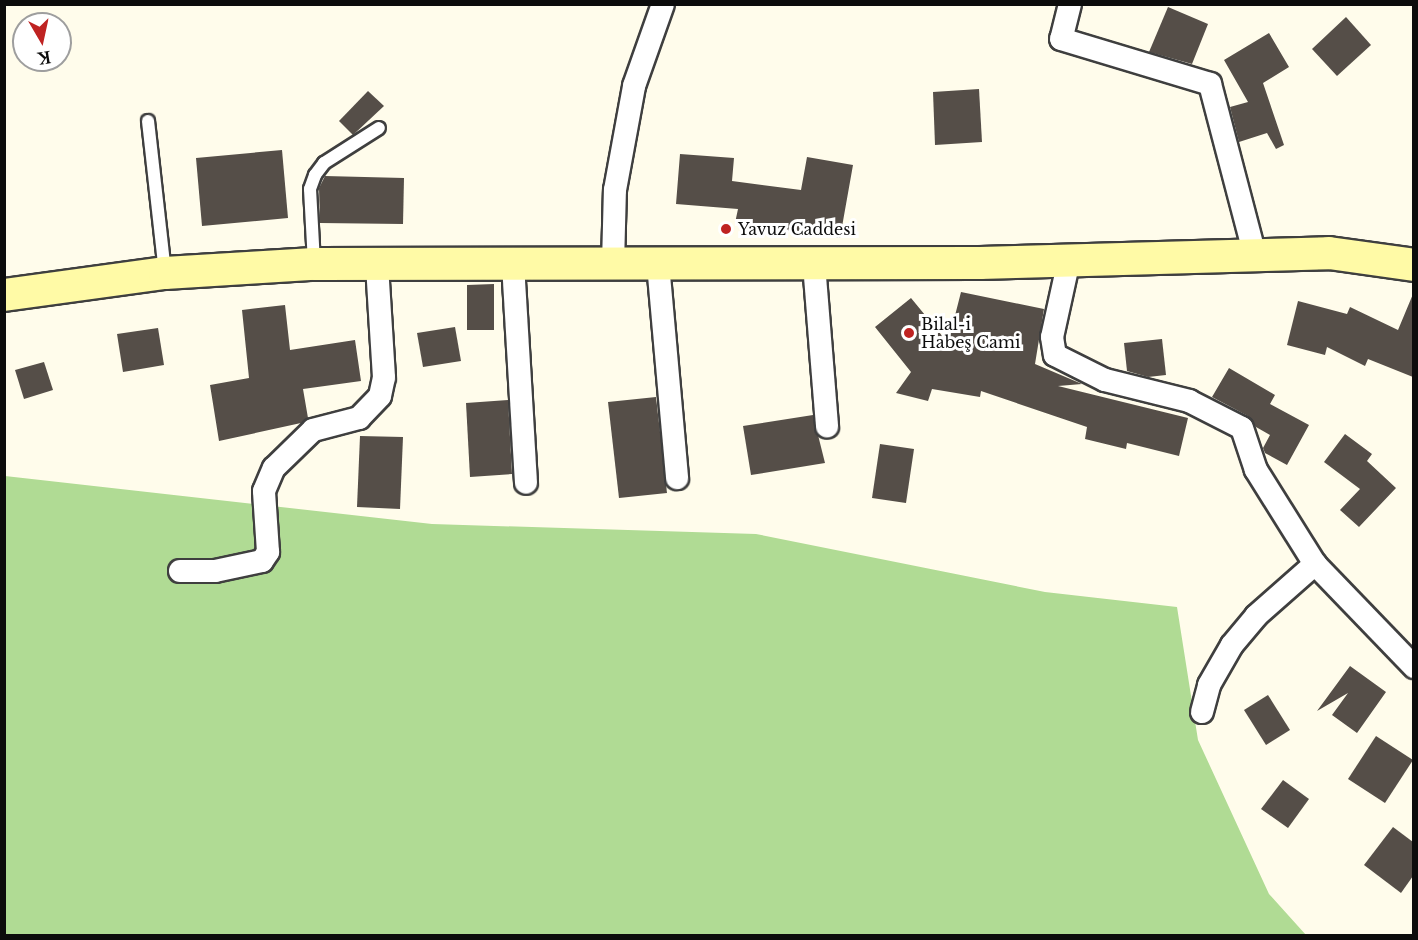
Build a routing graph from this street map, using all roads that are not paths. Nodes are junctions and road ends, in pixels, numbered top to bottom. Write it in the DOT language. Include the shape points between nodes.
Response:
graph roads {
  1 [pos="663,4"];
  2 [pos="1070,4"];
  3 [pos="148,121"];
  4 [pos="379,128"];
  5 [pos="1256,255"];
  6 [pos="1069,260"];
  7 [pos="314,264"];
  8 [pos="513,264"];
  9 [pos="613,264"];
  10 [pos="658,264"];
  11 [pos="814,264"];
  12 [pos="377,265"];
  13 [pos="1413,265"];
  14 [pos="165,273"];
  15 [pos="4,295"];
  16 [pos="827,426"];
  17 [pos="676,478"];
  18 [pos="526,483"];
  19 [pos="1315,564"];
  20 [pos="180,571"];
  21 [pos="1413,667"];
  22 [pos="1202,712"];
  1 -- 9 [label="street" via="634,86 615,190"];
  2 -- 5 [label="street" via="1061,39 1210,84"];
  3 -- 14 [label="lane"];
  4 -- 7 [label="lane" via="324,163 315,175 310,207"];
  5 -- 6 [label="main road"];
  5 -- 13 [label="main road" via="1329,253"];
  6 -- 11 [label="main road"];
  6 -- 19 [label="street" via="1052,337 1055,355 1105,380 1189,401 1242,428 1256,470"];
  7 -- 12 [label="main road"];
  7 -- 14 [label="main road"];
  8 -- 9 [label="main road"];
  8 -- 12 [label="main road"];
  8 -- 18 [label="street"];
  9 -- 10 [label="main road"];
  10 -- 11 [label="main road"];
  10 -- 17 [label="street"];
  11 -- 16 [label="street"];
  12 -- 20 [label="street" via="384,377 380,396 359,418 314,430 274,468 264,491 268,552 262,561 215,571"];
  14 -- 15 [label="main road"];
  19 -- 21 [label="street"];
  19 -- 22 [label="street" via="1256,616 1232,645 1209,685"];
}
